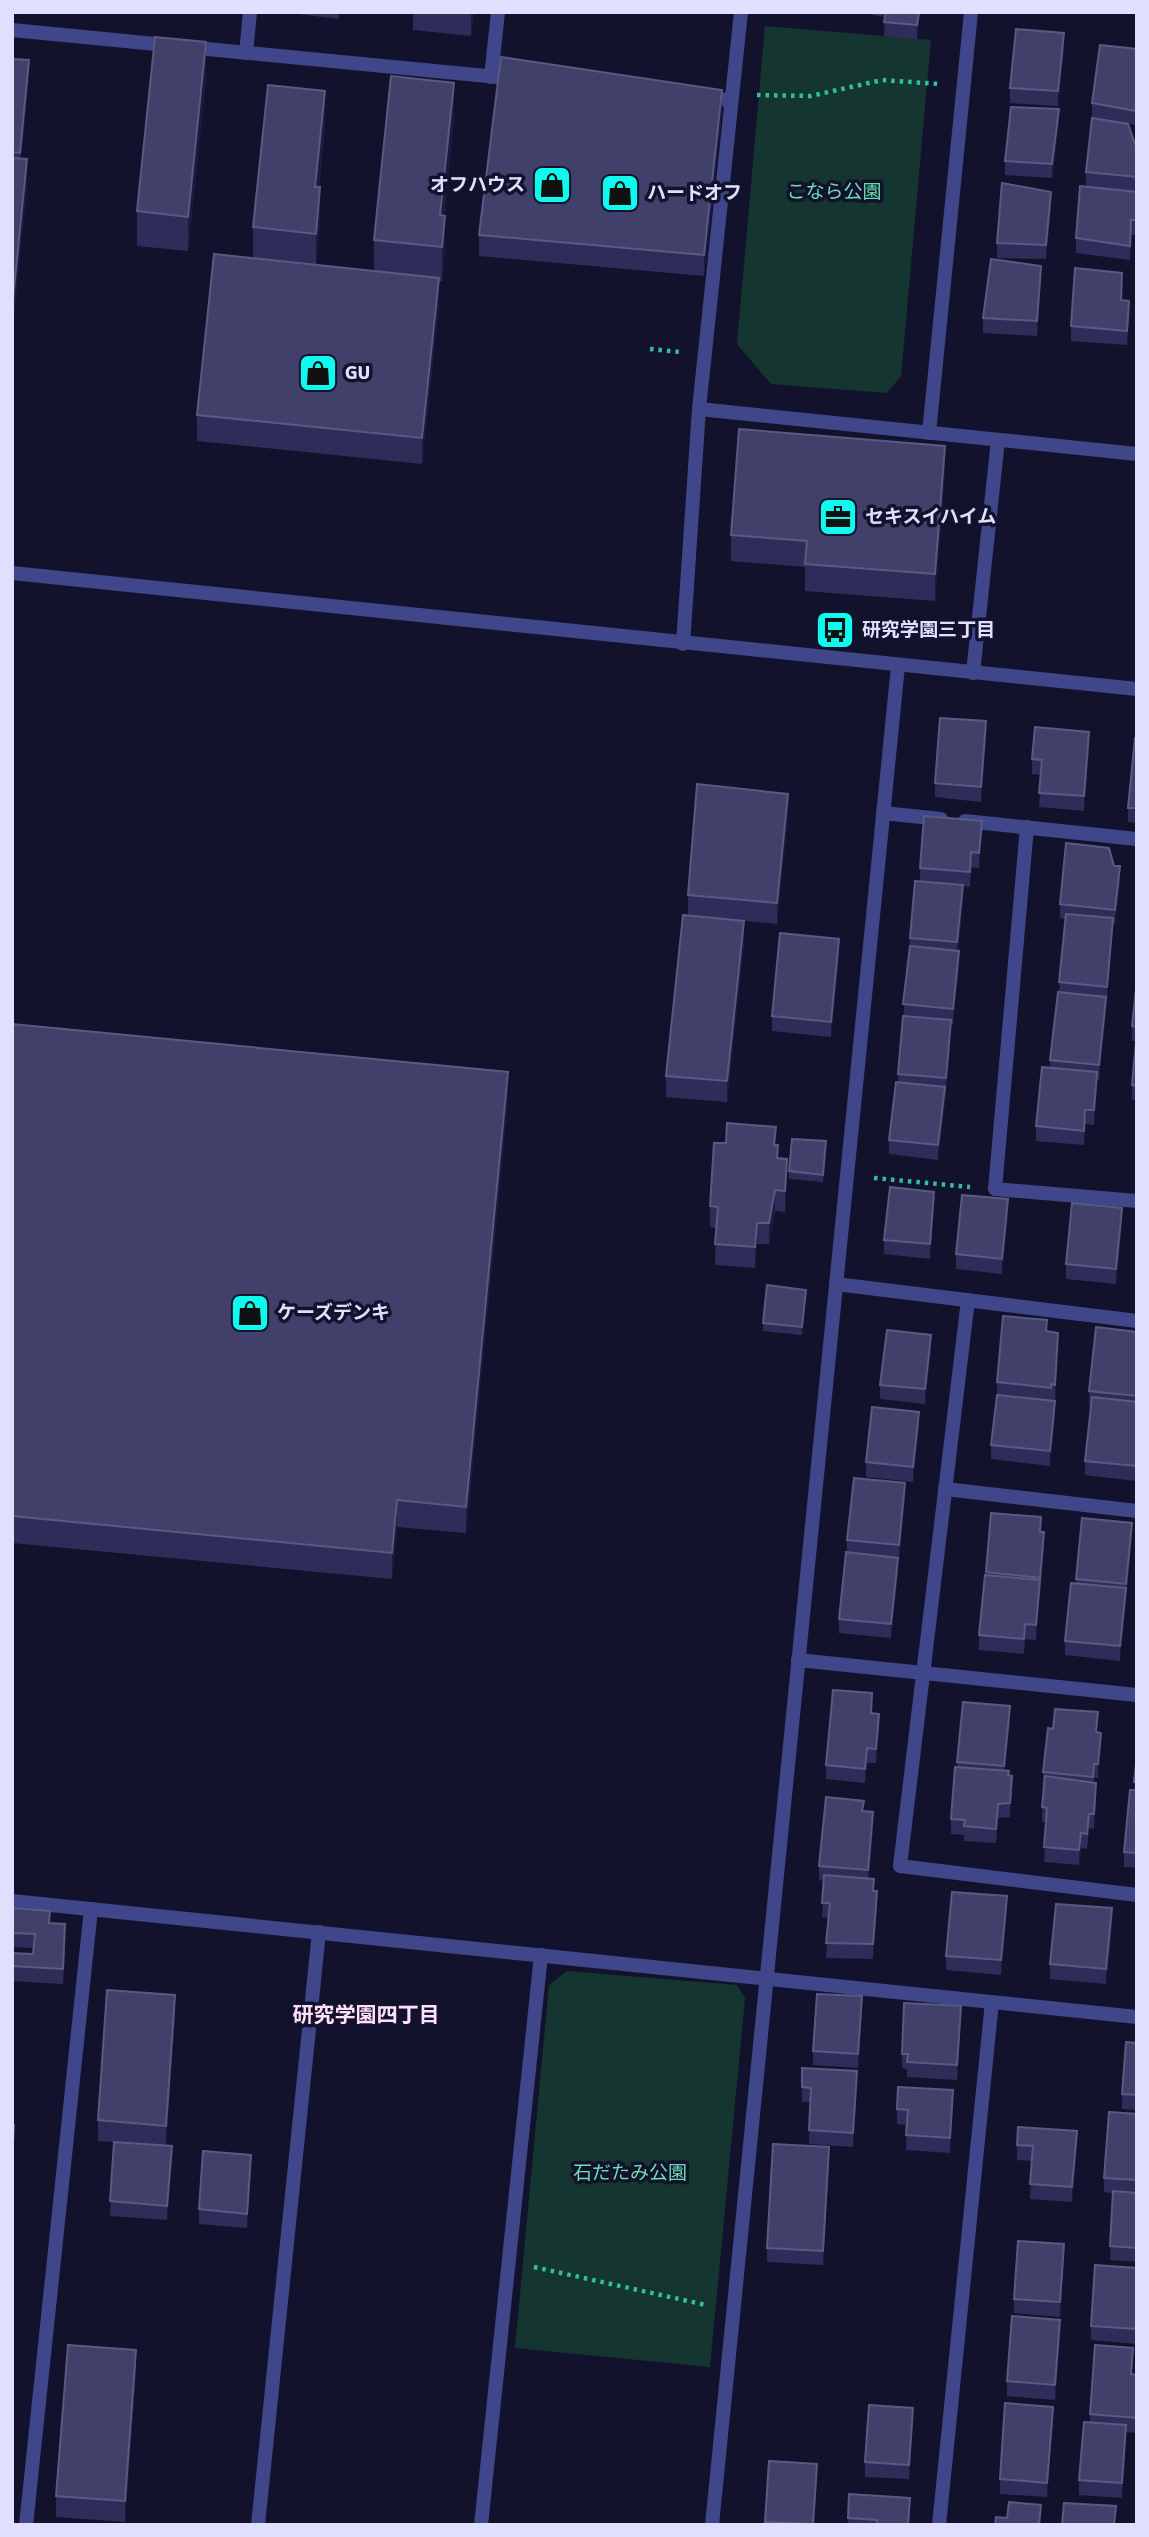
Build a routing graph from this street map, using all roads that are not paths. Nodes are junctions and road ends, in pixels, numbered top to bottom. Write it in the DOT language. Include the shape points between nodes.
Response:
graph roads {
  1 [pos="250,12"];
  2 [pos="498,12"];
  3 [pos="741,12"];
  4 [pos="971,12"];
  5 [pos="12,30"];
  6 [pos="246,53"];
  7 [pos="491,77"];
  8 [pos="528,80"];
  9 [pos="690,96"];
  10 [pos="731,100"];
  11 [pos="699,409"];
  12 [pos="929,433"];
  13 [pos="998,440"];
  14 [pos="1137,454"];
  15 [pos="12,573"];
  16 [pos="683,644"];
  17 [pos="898,666"];
  18 [pos="973,673"];
  19 [pos="1137,690"];
  20 [pos="883,813"];
  21 [pos="1027,827"];
  22 [pos="1137,839"];
  23 [pos="1137,1201"];
  24 [pos="836,1284"];
  25 [pos="968,1300"];
  26 [pos="1137,1321"];
  27 [pos="945,1489"];
  28 [pos="1137,1511"];
  29 [pos="798,1660"];
  30 [pos="923,1673"];
  31 [pos="1137,1695"];
  32 [pos="1137,1895"];
  33 [pos="12,1901"];
  34 [pos="91,1909"];
  35 [pos="319,1932"];
  36 [pos="541,1955"];
  37 [pos="766,1978"];
  38 [pos="992,2002"];
  39 [pos="1137,2017"];
  40 [pos="26,2525"];
  41 [pos="258,2525"];
  42 [pos="481,2525"];
  43 [pos="712,2525"];
  44 [pos="939,2525"];
  1 -- 6 [label="street"];
  2 -- 7 [label="street"];
  3 -- 10 [label="street"];
  4 -- 12 [label="street"];
  5 -- 6 [label="street"];
  6 -- 7 [label="street"];
  7 -- 8 [label="street"];
  9 -- 10 [label="street"];
  10 -- 11 [label="street"];
  11 -- 12 [label="street"];
  11 -- 16 [label="street"];
  12 -- 13 [label="street"];
  13 -- 14 [label="street"];
  13 -- 18 [label="street"];
  15 -- 16 [label="street"];
  16 -- 17 [label="street"];
  17 -- 18 [label="street"];
  17 -- 20 [label="street"];
  18 -- 19 [label="street"];
  20 -- 21 [label="street"];
  20 -- 24 [label="street"];
  21 -- 22 [label="street"];
  21 -- 23 [label="street" via="995,1189"];
  24 -- 25 [label="street"];
  24 -- 29 [label="street"];
  25 -- 26 [label="street"];
  25 -- 27 [label="street"];
  27 -- 28 [label="street"];
  27 -- 30 [label="street"];
  29 -- 30 [label="street"];
  29 -- 37 [label="street"];
  30 -- 31 [label="street"];
  30 -- 32 [label="street" via="900,1866"];
  33 -- 34 [label="street"];
  34 -- 35 [label="street"];
  34 -- 40 [label="street"];
  35 -- 36 [label="street"];
  35 -- 41 [label="street"];
  36 -- 37 [label="street"];
  36 -- 42 [label="street"];
  37 -- 38 [label="street"];
  37 -- 43 [label="street"];
  38 -- 39 [label="street"];
  38 -- 44 [label="street"];
}
